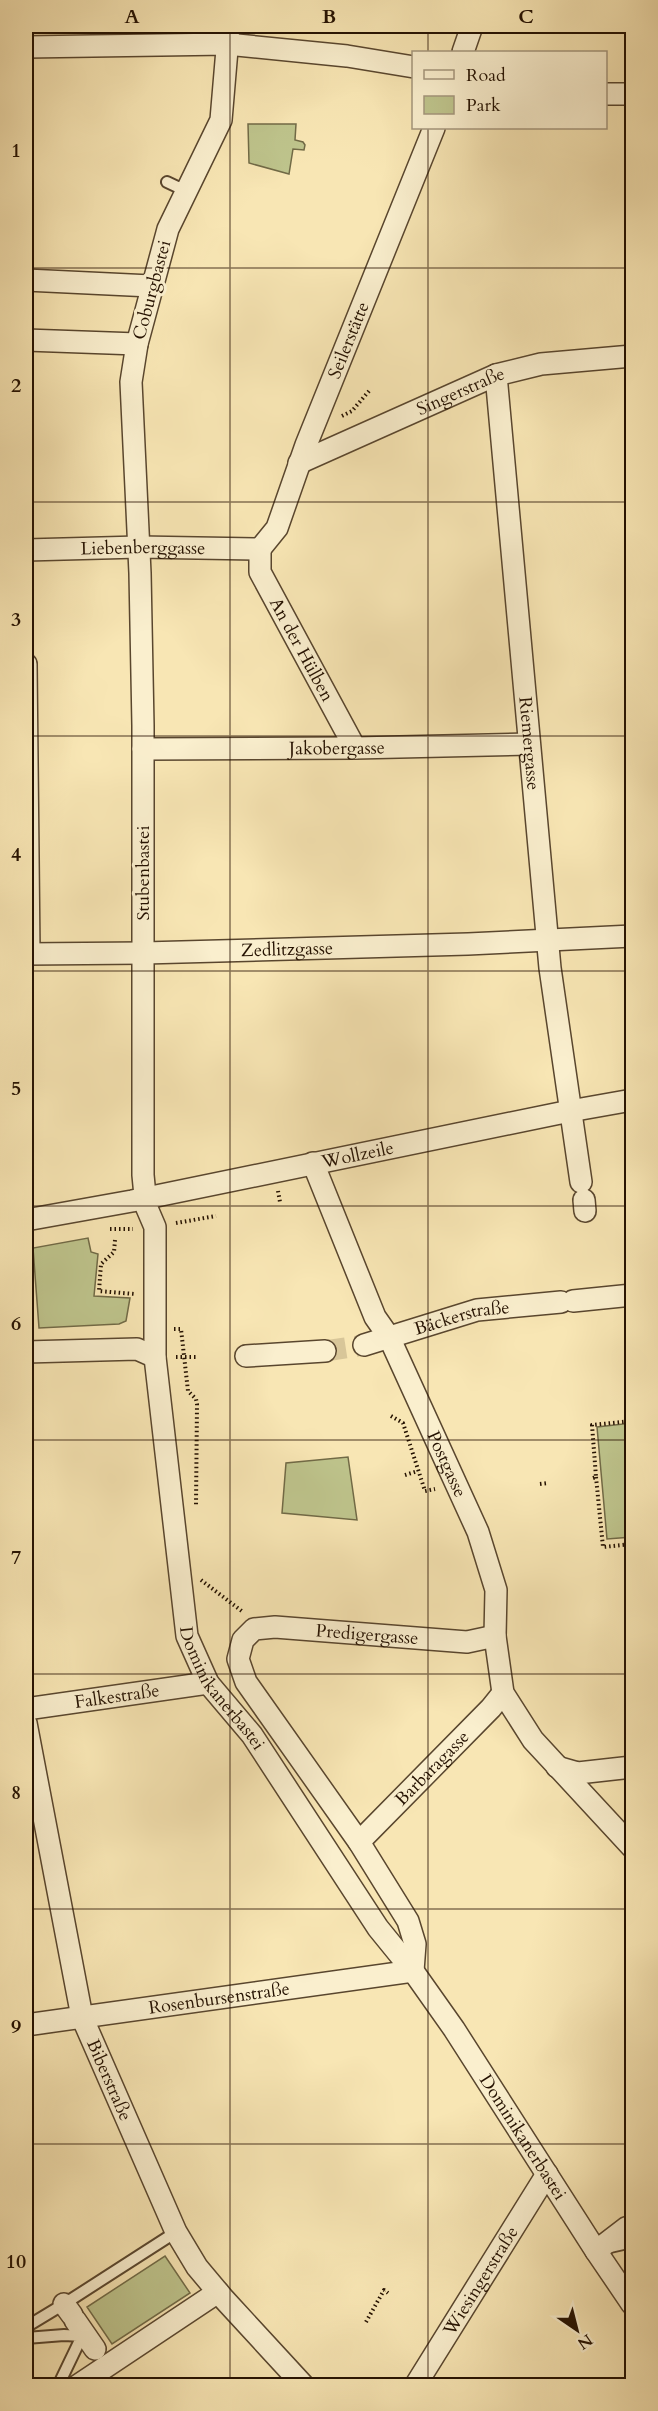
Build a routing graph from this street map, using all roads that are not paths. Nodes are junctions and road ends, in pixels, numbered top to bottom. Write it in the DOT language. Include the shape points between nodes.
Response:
graph roads {
  1 [pos="472,26"];
  2 [pos="228,35"];
  3 [pos="26,47"];
  4 [pos="463,51"];
  5 [pos="412,67"];
  6 [pos="607,94"];
  7 [pos="633,94"];
  8 [pos="434,129"];
  9 [pos="167,182"];
  10 [pos="186,191"];
  11 [pos="26,280"];
  12 [pos="151,285"];
  13 [pos="26,340"];
  14 [pos="136,344"];
  15 [pos="633,356"];
  16 [pos="496,375"];
  17 [pos="299,463"];
  18 [pos="139,547"];
  19 [pos="260,549"];
  20 [pos="26,550"];
  21 [pos="26,664"];
  22 [pos="529,744"];
  23 [pos="355,748"];
  24 [pos="143,749"];
  25 [pos="633,936"];
  26 [pos="547,942"];
  27 [pos="144,953"];
  28 [pos="27,954"];
  29 [pos="633,1100"];
  30 [pos="570,1111"];
  31 [pos="313,1163"];
  32 [pos="145,1198"];
  33 [pos="584,1198"];
  34 [pos="26,1220"];
  35 [pos="155,1227"];
  36 [pos="633,1295"];
  37 [pos="389,1337"];
  38 [pos="27,1342"];
  39 [pos="364,1345"];
  40 [pos="325,1351"];
  41 [pos="246,1356"];
  42 [pos="155,1357"];
  43 [pos="249,1635"];
  44 [pos="495,1636"];
  45 [pos="208,1683"];
  46 [pos="503,1693"];
  47 [pos="26,1709"];
  48 [pos="26,1723"];
  49 [pos="556,1767"];
  50 [pos="633,1767"];
  51 [pos="359,1842"];
  52 [pos="633,1847"];
  53 [pos="413,1971"];
  54 [pos="82,2017"];
  55 [pos="26,2025"];
  56 [pos="547,2174"];
  57 [pos="633,2226"];
  58 [pos="176,2232"];
  59 [pos="633,2242"];
  60 [pos="596,2251"];
  61 [pos="218,2292"];
  62 [pos="633,2304"];
  63 [pos="71,2313"];
  64 [pos="26,2327"];
  65 [pos="26,2338"];
  66 [pos="100,2356"];
  67 [pos="58,2385"];
  68 [pos="77,2385"];
  69 [pos="304,2385"];
  70 [pos="415,2385"];
  1 -- 4 [label="street"];
  2 -- 3 [label="street"];
  2 -- 5 [label="street"];
  2 -- 10 [label="street, Coburgbastei" via="221,120"];
  6 -- 7 [label="street"];
  8 -- 17 [label="street, Seilerstätte"];
  9 -- 10 [label="lane"];
  10 -- 12 [label="street, Coburgbastei" via="168,229"];
  11 -- 12 [label="street"];
  12 -- 14 [label="street, Coburgbastei"];
  13 -- 14 [label="street"];
  14 -- 18 [label="street, Coburgbastei" via="130,382"];
  15 -- 16 [label="street, Singerstraße" via="541,364"];
  16 -- 17 [label="street, Singerstraße"];
  16 -- 22 [label="street, Riemergasse"];
  17 -- 19 [label="street, Seilerstätte" via="277,528"];
  18 -- 19 [label="street, Liebenberggasse"];
  18 -- 20 [label="street, Liebenberggasse"];
  18 -- 24 [label="street, Stubenbastei"];
  19 -- 23 [label="street, An der Hülben" via="260,572"];
  21 -- 28 [label="street"];
  22 -- 23 [label="street, Jakobergasse"];
  22 -- 26 [label="street, Riemergasse"];
  23 -- 24 [label="street, Jakobergasse"];
  24 -- 27 [label="street, Stubenbastei"];
  25 -- 26 [label="street, Zedlitzgasse"];
  26 -- 27 [label="street, Zedlitzgasse"];
  26 -- 30 [label="street, Riemergasse"];
  27 -- 28 [label="street, Zedlitzgasse"];
  27 -- 32 [label="street, Stubenbastei"];
  29 -- 30 [label="street, Wollzeile"];
  30 -- 31 [label="street, Wollzeile"];
  30 -- 33 [label="street"];
  31 -- 32 [label="street, Wollzeile"];
  31 -- 37 [label="street, Postgasse" via="375,1317"];
  32 -- 34 [label="street, Wollzeile"];
  32 -- 35 [label="street, Stubenbastei"];
  35 -- 42 [label="street, Dominikanerbastei"];
  36 -- 37 [label="street, Bäckerstraße" via="477,1310"];
  37 -- 39 [label="street, Bäckerstraße"];
  37 -- 44 [label="street, Postgasse" via="478,1532 496,1590"];
  38 -- 42 [label="street" via="137,1349"];
  40 -- 41 [label="street"];
  42 -- 45 [label="street, Dominikanerbastei" via="187,1636"];
  43 -- 44 [label="street, Predigergasse" via="275,1627 468,1642"];
  43 -- 51 [label="street, Dominikanerbastei" via="238,1659 246,1682"];
  44 -- 46 [label="street, Postgasse"];
  45 -- 47 [label="street, Falkestraße"];
  45 -- 53 [label="street, Dominikanerbastei" via="252,1735 378,1928"];
  46 -- 49 [label="street, Postgasse"];
  46 -- 51 [label="street, Barbaragasse"];
  48 -- 54 [label="street, Biberstraße"];
  49 -- 50 [label="street" via="578,1773"];
  49 -- 52 [label="street, Postgasse"];
  51 -- 53 [label="street, Dominikanerbastei" via="408,1921 415,1944"];
  53 -- 54 [label="street, Rosenbursenstraße"];
  53 -- 56 [label="street, Dominikanerbastei"];
  54 -- 55 [label="street, Rosenbursenstraße"];
  54 -- 58 [label="street, Biberstraße"];
  56 -- 60 [label="street, Dominikanerbastei"];
  56 -- 70 [label="street, Wiesingerstraße"];
  57 -- 60 [label="street"];
  58 -- 61 [label="street, Biberstraße"];
  58 -- 63 [label="lane"];
  59 -- 60 [label="lane"];
  60 -- 62 [label="street, Dominikanerbastei"];
  61 -- 66 [label="street"];
  61 -- 69 [label="street, Biberstraße"];
  63 -- 64 [label="lane"];
  63 -- 66 [label="street"];
  65 -- 67 [label="lane" via="82,2336"];
  66 -- 68 [label="street"];
}
